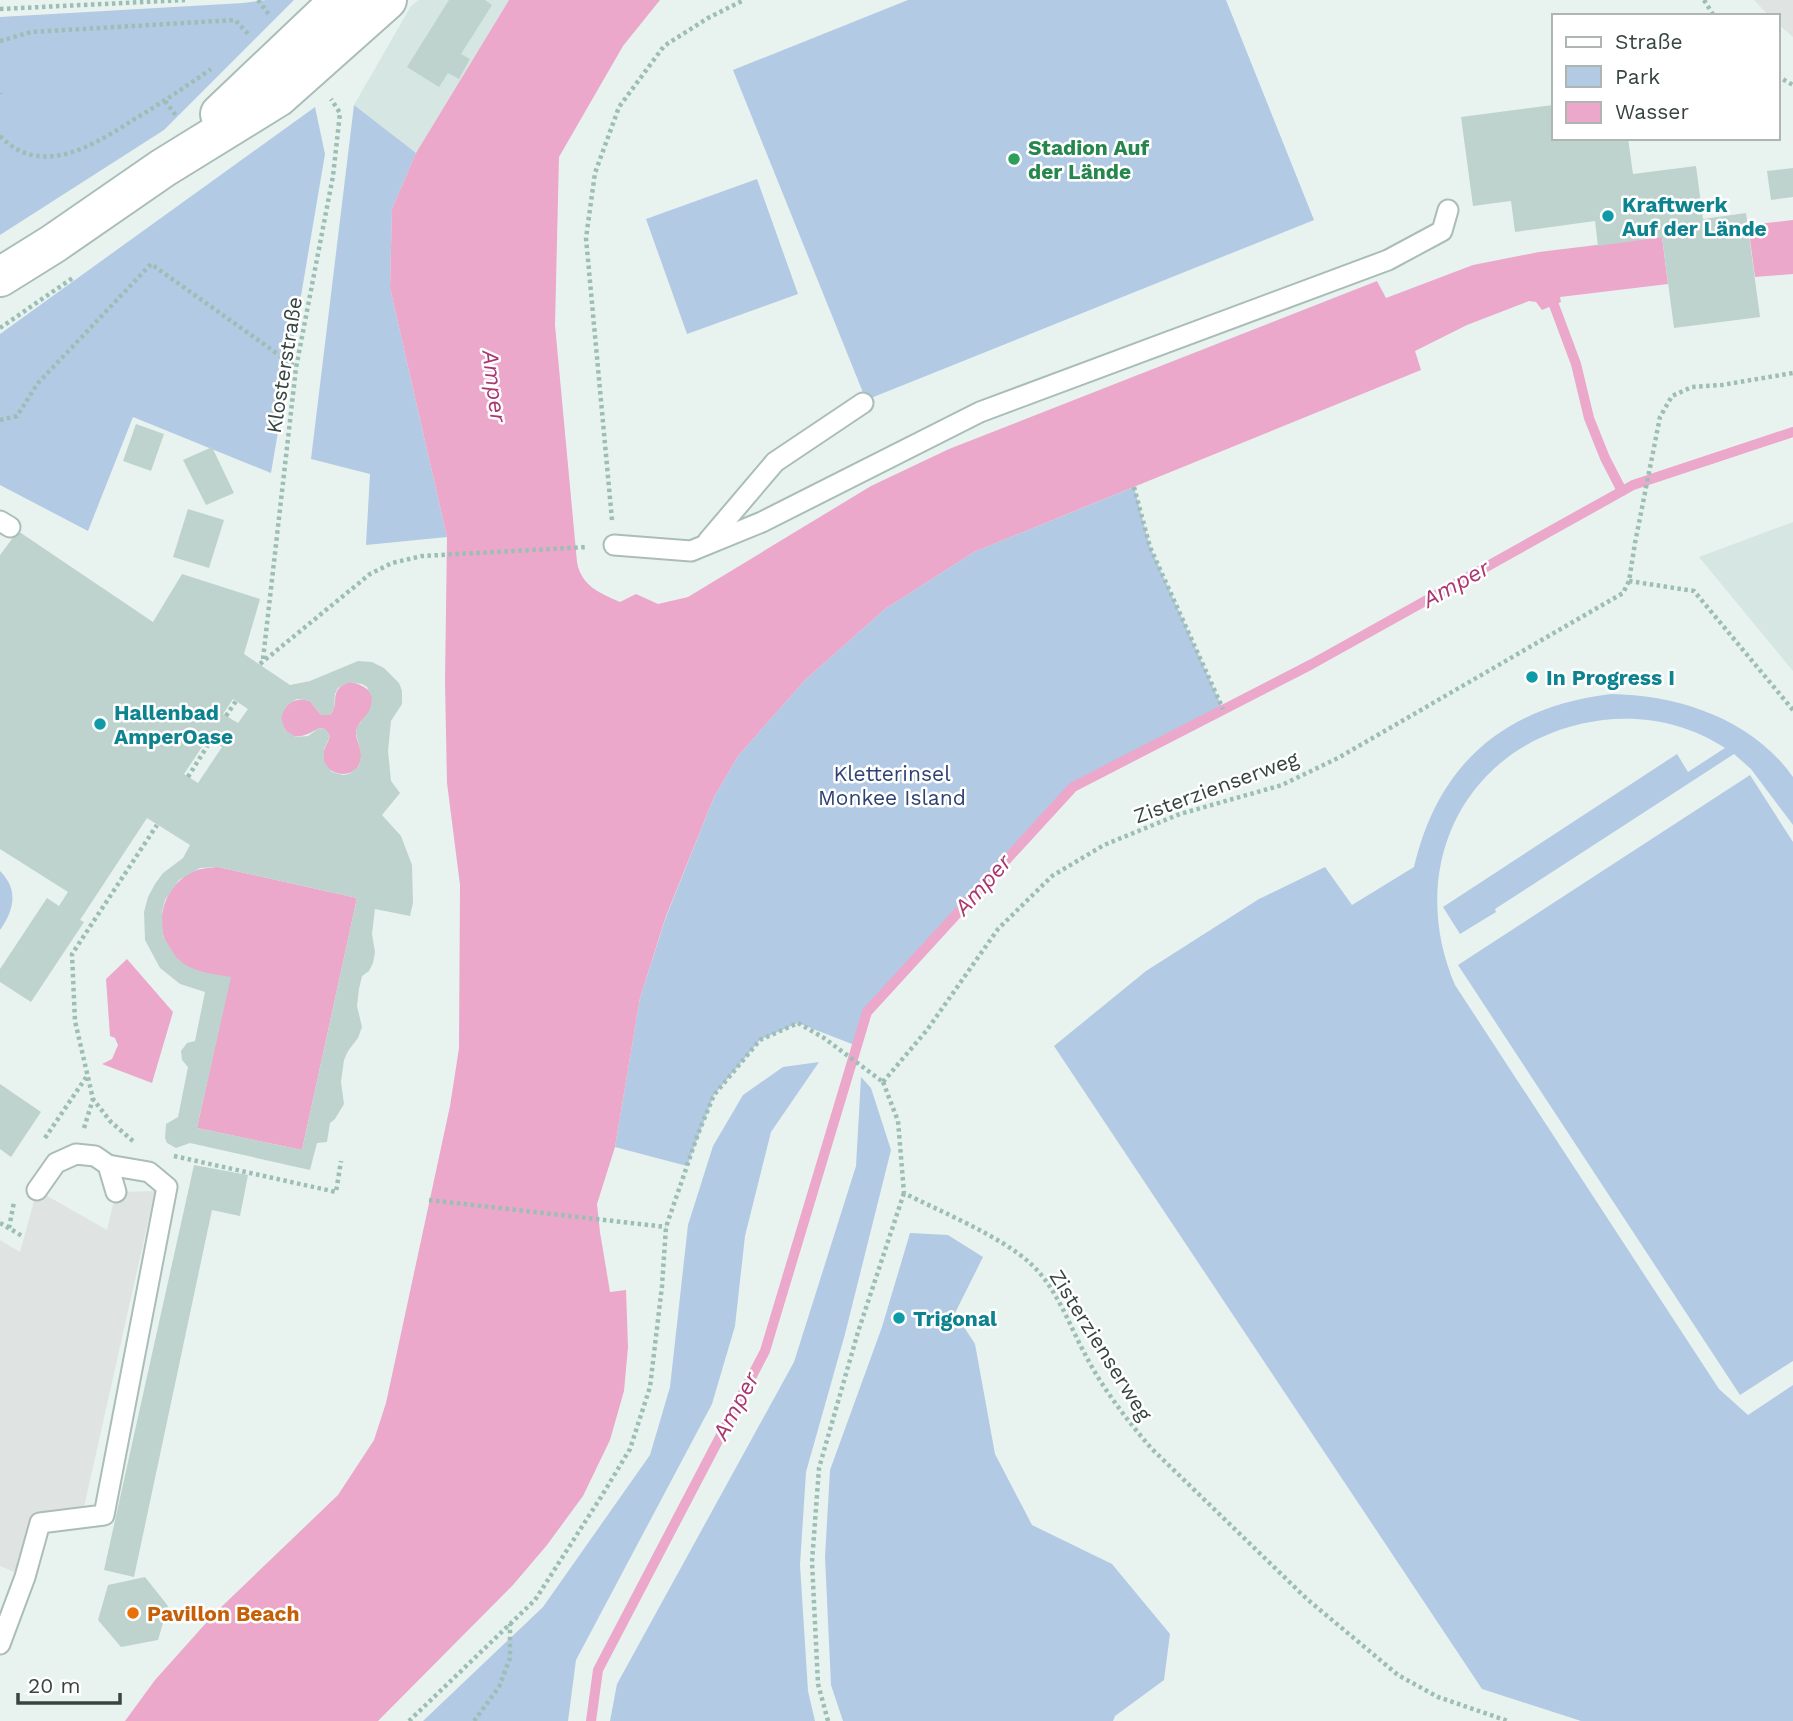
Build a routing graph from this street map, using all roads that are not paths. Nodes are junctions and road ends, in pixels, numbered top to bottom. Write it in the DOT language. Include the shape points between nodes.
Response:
graph roads {
  1 [pos="340,0"];
  2 [pos="387,0"];
  3 [pos="163,168"];
  4 [pos="1448,210"];
  5 [pos="0,277"];
  6 [pos="863,403"];
  7 [pos="614,545"];
  8 [pos="706,545"];
  9 [pos="108,1165"];
  10 [pos="37,1189"];
  11 [pos="116,1192"];
  12 [pos="0,1644"];
  1 -- 3 [label="street"];
  2 -- 3 [label="street" via="278,97"];
  3 -- 5 [label="street"];
  4 -- 8 [label="lane" via="1441,231 1388,260 980,412 762,522"];
  6 -- 8 [label="lane" via="775,462"];
  7 -- 8 [label="lane" via="691,551"];
  9 -- 10 [label="lane" via="95,1156 76,1154 56,1163"];
  9 -- 11 [label="lane"];
  9 -- 12 [label="lane" via="149,1172 167,1187 104,1515 40,1523"];
}
